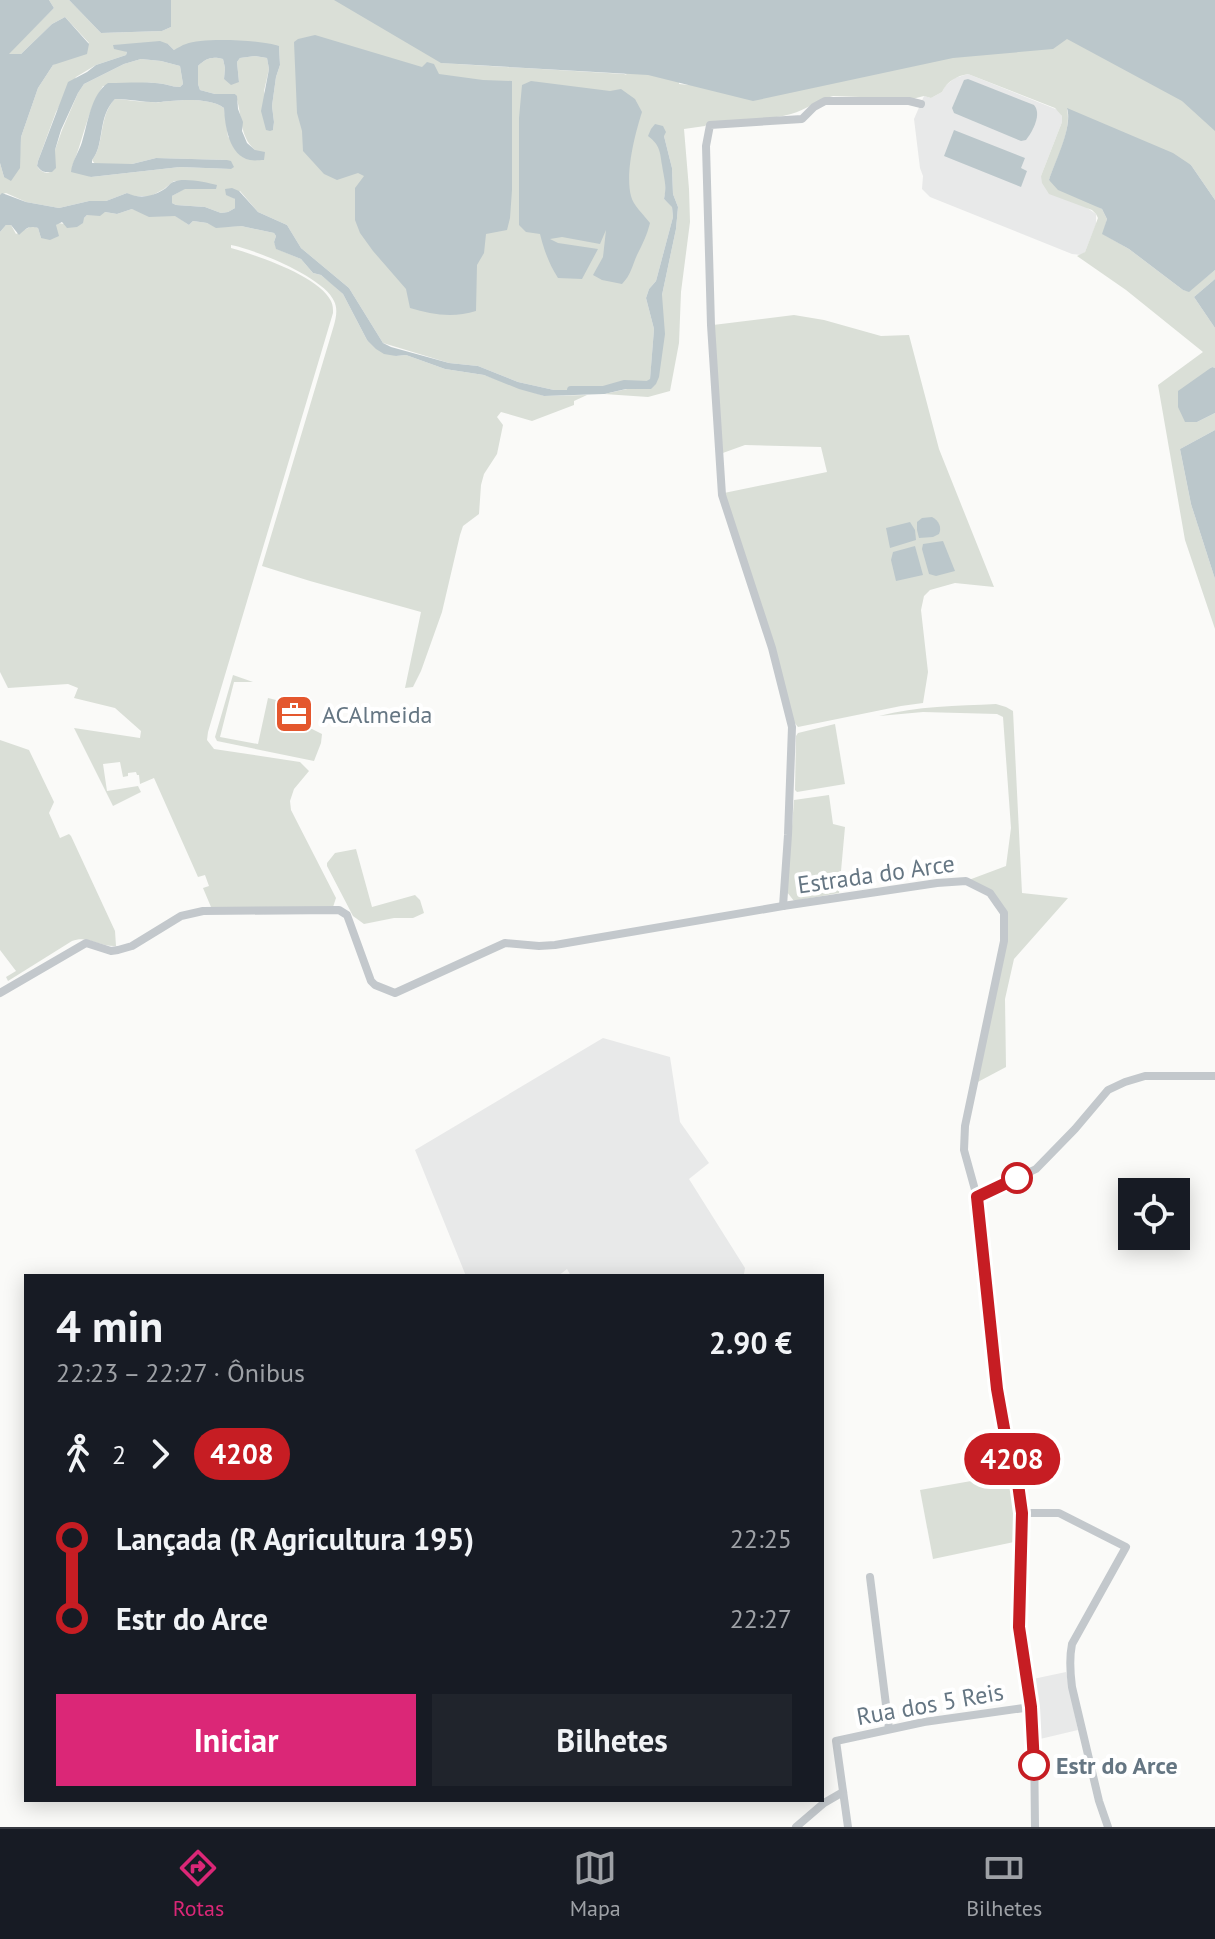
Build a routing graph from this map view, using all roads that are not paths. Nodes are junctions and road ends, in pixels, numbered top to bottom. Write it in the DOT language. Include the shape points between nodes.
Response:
graph roads {
  1 [pos="921,104"];
  2 [pos="783,906"];
  3 [pos="0,993"];
  4 [pos="1215,1076"];
  5 [pos="977,1197"];
  6 [pos="1022,1513"];
  7 [pos="870,1577"];
  8 [pos="1031,1707"];
  9 [pos="889,1729"];
  10 [pos="843,1792"];
  11 [pos="796,1827"];
  12 [pos="848,1827"];
  13 [pos="1035,1827"];
  14 [pos="1108,1827"];
  1 -- 2 [label="street" via="825,101 802,119 710,125 706,146 722,495 792,727"];
  2 -- 3 [label="street, Estrada do Arce" via="555,945 505,943 395,993 371,981 347,915 339,910 203,911 181,916 118,950 86,943"];
  2 -- 5 [label="street, Estrada do Arce" via="966,881 990,893 1004,913 1004,941 965,1126 964,1150"];
  4 -- 5 [label="street" via="1145,1076 1108,1090 1036,1169"];
  5 -- 6 [label="street, Estrada do Arce" via="997,1389"];
  6 -- 8 [label="street, Estrada do Arce" via="1019,1627"];
  6 -- 14 [label="street" via="1059,1513 1126,1547 1072,1644 1069,1670"];
  7 -- 9 [label="street"];
  8 -- 9 [label="street, Rua dos 5 Reis"];
  8 -- 13 [label="street, Estrada do Arce"];
  9 -- 10 [label="street, Rua dos 5 Reis" via="836,1741"];
  10 -- 11 [label="street"];
  10 -- 12 [label="street"];
}
